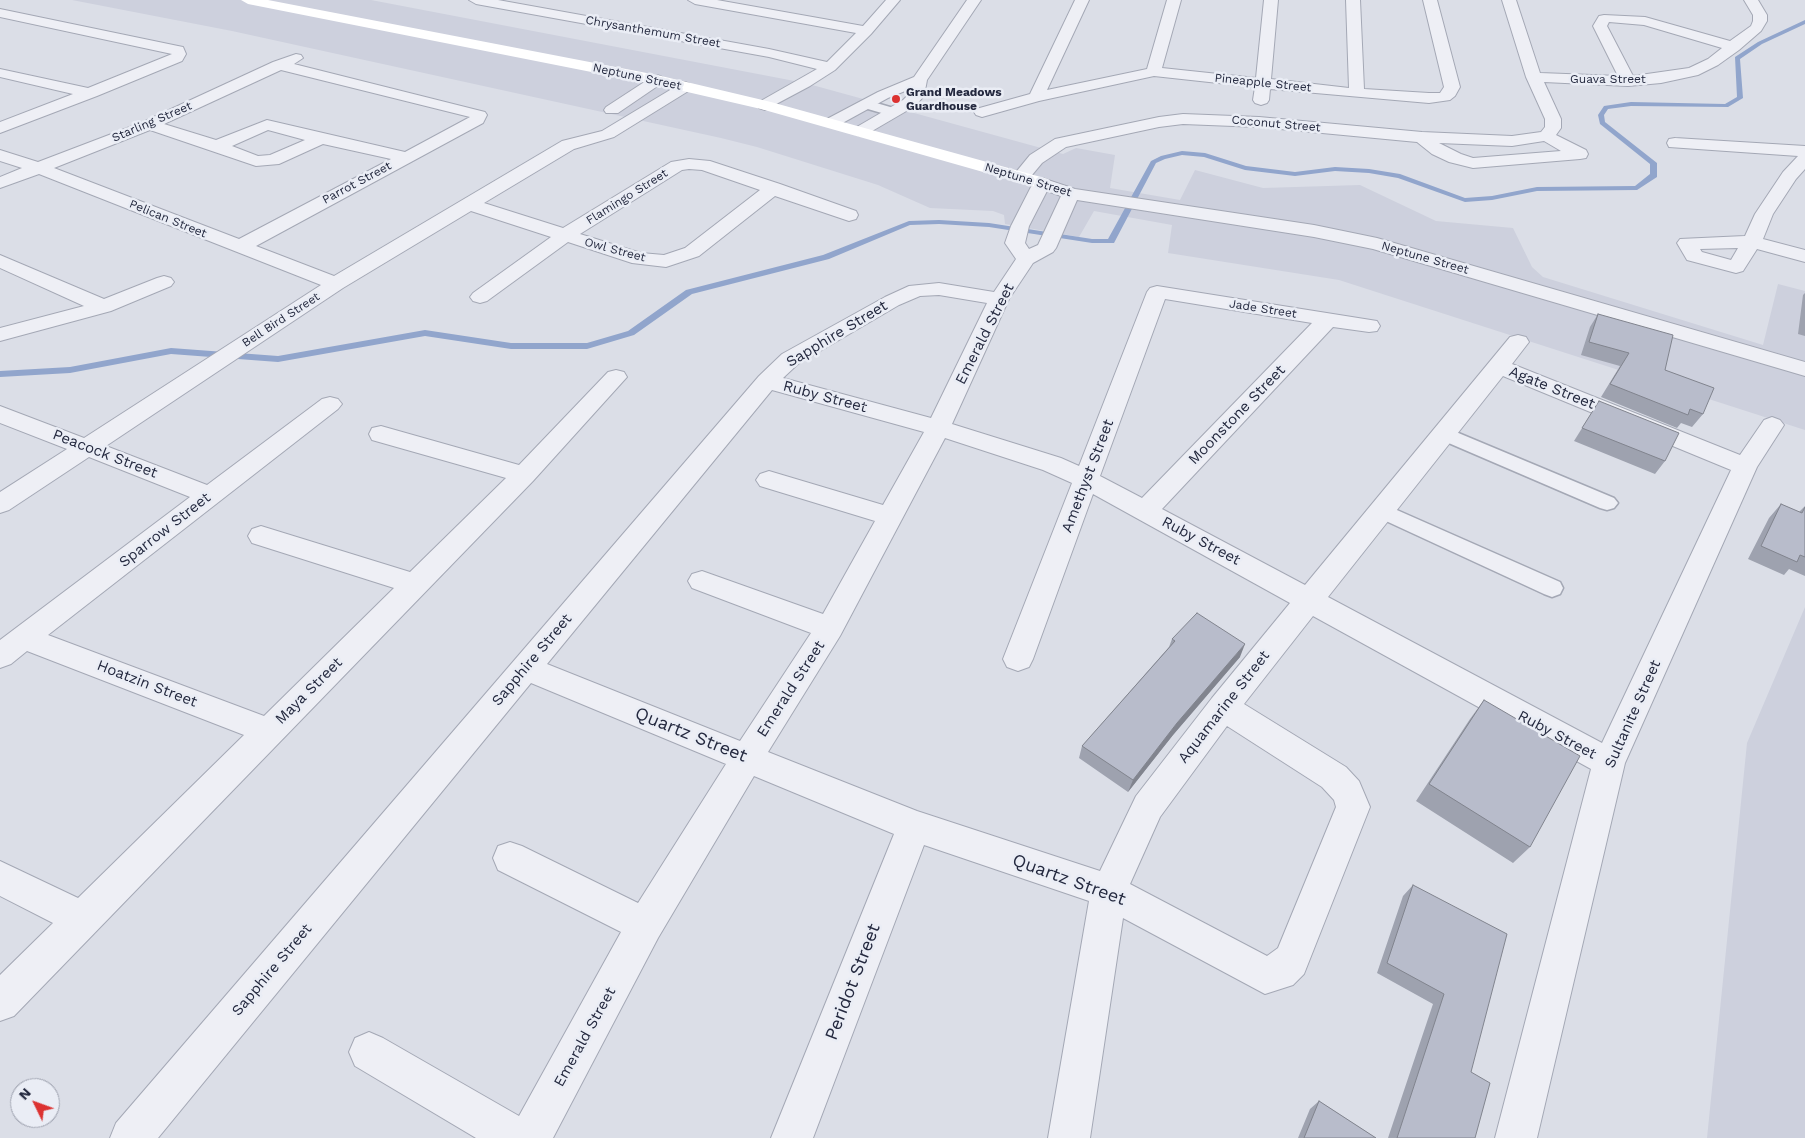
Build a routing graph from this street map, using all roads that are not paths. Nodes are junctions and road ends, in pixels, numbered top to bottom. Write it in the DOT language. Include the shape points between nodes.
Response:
graph roads {
  1 [pos="248,0"];
  2 [pos="476,0"];
  3 [pos="695,0"];
  4 [pos="893,0"];
  5 [pos="974,0"];
  6 [pos="1082,0"];
  7 [pos="1174,0"];
  8 [pos="1271,0"];
  9 [pos="1352,0"];
  10 [pos="1430,0"];
  11 [pos="1509,0"];
  12 [pos="1751,0"];
  13 [pos="0,12"];
  14 [pos="866,31"];
  15 [pos="1734,47"];
  16 [pos="301,56"];
  17 [pos="278,65"];
  18 [pos="830,67"];
  19 [pos="1154,72"];
  20 [pos="0,73"];
  21 [pos="1534,77"];
  22 [pos="657,80"];
  23 [pos="919,80"];
  24 [pos="1628,81"];
  25 [pos="1262,84"];
  26 [pos="685,87"];
  27 [pos="92,93"];
  28 [pos="1357,93"];
  29 [pos="1036,97"];
  30 [pos="866,104"];
  31 [pos="765,105"];
  32 [pos="892,112"];
  33 [pos="982,112"];
  34 [pos="831,122"];
  35 [pos="1259,122"];
  36 [pos="149,126"];
  37 [pos="0,128"];
  38 [pos="861,131"];
  39 [pos="1546,136"];
  40 [pos="1422,137"];
  41 [pos="321,139"];
  42 [pos="1675,144"];
  43 [pos="568,145"];
  44 [pos="217,146"];
  45 [pos="1736,147"];
  46 [pos="1805,151"];
  47 [pos="0,155"];
  48 [pos="406,157"];
  49 [pos="1805,158"];
  50 [pos="39,168"];
  51 [pos="1776,169"];
  52 [pos="1021,178"];
  53 [pos="0,182"];
  54 [pos="1042,183"];
  55 [pos="774,188"];
  56 [pos="1071,194"];
  57 [pos="468,204"];
  58 [pos="849,215"];
  59 [pos="564,236"];
  60 [pos="239,248"];
  61 [pos="1805,256"];
  62 [pos="1026,259"];
  63 [pos="0,262"];
  64 [pos="164,282"];
  65 [pos="336,284"];
  66 [pos="1157,292"];
  67 [pos="480,297"];
  68 [pos="999,299"];
  69 [pos="104,307"];
  70 [pos="1328,319"];
  71 [pos="1369,326"];
  72 [pos="0,335"];
  73 [pos="1518,342"];
  74 [pos="1498,366"];
  75 [pos="1805,369"];
  76 [pos="616,377"];
  77 [pos="767,381"];
  78 [pos="330,404"];
  79 [pos="0,414"];
  80 [pos="1772,425"];
  81 [pos="938,428"];
  82 [pos="1444,433"];
  83 [pos="381,434"];
  84 [pos="86,446"];
  85 [pos="1745,466"];
  86 [pos="524,475"];
  87 [pos="770,480"];
  88 [pos="1087,480"];
  89 [pos="209,495"];
  90 [pos="1607,503"];
  91 [pos="0,504"];
  92 [pos="1381,510"];
  93 [pos="1145,511"];
  94 [pos="890,516"];
  95 [pos="260,536"];
  96 [pos="702,582"];
  97 [pos="416,584"];
  98 [pos="1552,588"];
  99 [pos="1309,600"];
  100 [pos="830,628"];
  101 [pos="24,638"];
  102 [pos="0,656"];
  103 [pos="1018,659"];
  104 [pos="526,668"];
  105 [pos="1223,707"];
  106 [pos="269,731"];
  107 [pos="747,758"];
  108 [pos="1609,763"];
  109 [pos="914,826"];
  110 [pos="510,858"];
  111 [pos="0,878"];
  112 [pos="1109,891"];
  113 [pos="82,919"];
  114 [pos="645,925"];
  115 [pos="0,1002"];
  116 [pos="369,1052"];
  117 [pos="1076,1135"];
  118 [pos="131,1138"];
  119 [pos="516,1138"];
  120 [pos="530,1138"];
  121 [pos="792,1138"];
  122 [pos="1516,1138"];
  1 -- 22 [label="street, Neptune Street"];
  2 -- 18 [label="street, Chrysanthemum Street"];
  3 -- 14 [label="street"];
  4 -- 14 [label="street"];
  5 -- 23 [label="street"];
  6 -- 29 [label="street"];
  7 -- 19 [label="street"];
  8 -- 25 [label="street"];
  9 -- 28 [label="street"];
  10 -- 28 [label="street, Pineapple Street" via="1452,87 1450,93 1444,97 1428,98"];
  11 -- 21 [label="street"];
  12 -- 15 [label="street, Guava Street" via="1760,21"];
  13 -- 27 [label="street" via="178,50 176,58"];
  14 -- 18 [label="street"];
  15 -- 24 [label="street, Guava Street" via="1693,72"];
  15 -- 24 [label="street" via="1645,21 1604,19 1600,26"];
  16 -- 17 [label="street, Starling Street"];
  17 -- 36 [label="street, Starling Street"];
  17 -- 48 [label="street, Parrot Street" via="479,115 476,120"];
  18 -- 31 [label="street"];
  19 -- 25 [label="street, Pineapple Street"];
  19 -- 29 [label="street, Pineapple Street"];
  20 -- 27 [label="street"];
  21 -- 24 [label="street, Guava Street"];
  21 -- 39 [label="street" via="1553,119 1553,128"];
  22 -- 26 [label="street, Neptune Street"];
  22 -- 43 [label="street, Bell Bird Street" via="582,128"];
  23 -- 30 [label="street"];
  23 -- 32 [label="street" via="916,96"];
  25 -- 28 [label="street, Pineapple Street"];
  25 -- 35 [label="street"];
  26 -- 31 [label="street, Neptune Street"];
  26 -- 43 [label="street, Bell Bird Street" via="608,134"];
  27 -- 37 [label="street"];
  29 -- 33 [label="street, Pineapple Street"];
  30 -- 32 [label="lane"];
  30 -- 34 [label="street"];
  31 -- 34 [label="street, Neptune Street"];
  32 -- 38 [label="street"];
  34 -- 38 [label="street, Neptune Street"];
  35 -- 40 [label="street, Coconut Street"];
  35 -- 52 [label="street, Coconut Street" via="1183,119 1078,138 1049,149"];
  36 -- 44 [label="street"];
  36 -- 50 [label="street, Starling Street"];
  38 -- 52 [label="street, Neptune Street"];
  39 -- 40 [label="street, Coconut Street" via="1512,141"];
  39 -- 40 [label="street" via="1580,154 1473,163 1438,150"];
  41 -- 44 [label="street" via="267,125"];
  41 -- 44 [label="street" via="264,162"];
  41 -- 48 [label="street"];
  42 -- 45 [label="street"];
  43 -- 57 [label="street, Bell Bird Street"];
  45 -- 46 [label="street"];
  45 -- 51 [label="street"];
  47 -- 50 [label="street, Pelican Street"];
  48 -- 60 [label="street, Parrot Street"];
  49 -- 51 [label="street"];
  50 -- 53 [label="street, Starling Street"];
  50 -- 60 [label="street, Pelican Street"];
  51 -- 61 [label="street" via="1764,214 1752,242"];
  52 -- 54 [label="street, Neptune Street"];
  54 -- 56 [label="street, Neptune Street"];
  54 -- 62 [label="street" via="1015,243"];
  55 -- 58 [label="street"];
  55 -- 59 [label="street, Flamingo Street" via="704,165 677,166"];
  55 -- 59 [label="street, Owl Street" via="692,252 666,261 639,259"];
  56 -- 62 [label="street, Emerald Street" via="1046,248"];
  56 -- 75 [label="street, Neptune Street" via="1314,231 1377,244"];
  57 -- 59 [label="street, Owl Street"];
  57 -- 65 [label="street, Bell Bird Street"];
  59 -- 67 [label="street, Flamingo Street"];
  60 -- 65 [label="street, Pelican Street"];
  62 -- 68 [label="street, Emerald Street"];
  63 -- 69 [label="street"];
  64 -- 69 [label="street"];
  65 -- 84 [label="street, Bell Bird Street"];
  66 -- 70 [label="street, Jade Street"];
  66 -- 88 [label="street, Amethyst Street"];
  68 -- 77 [label="street, Sapphire Street" via="939,289 916,290 790,359"];
  68 -- 81 [label="street, Emerald Street"];
  69 -- 72 [label="street"];
  70 -- 71 [label="street, Jade Street"];
  70 -- 93 [label="street, Moonstone Street"];
  73 -- 74 [label="street, Aquamarine Street"];
  74 -- 82 [label="street, Aquamarine Street"];
  74 -- 85 [label="street, Agate Street"];
  76 -- 86 [label="street, Maya Street"];
  77 -- 81 [label="street, Ruby Street"];
  77 -- 104 [label="street, Sapphire Street"];
  78 -- 89 [label="street, Sparrow Street"];
  79 -- 84 [label="street, Peacock Street"];
  80 -- 85 [label="street, Sultanite Street"];
  81 -- 88 [label="street, Ruby Street" via="1052,464"];
  81 -- 94 [label="street, Emerald Street"];
  82 -- 90 [label="lane"];
  82 -- 92 [label="street, Aquamarine Street"];
  83 -- 86 [label="street"];
  84 -- 89 [label="street, Peacock Street"];
  84 -- 91 [label="street, Bell Bird Street"];
  85 -- 108 [label="street, Sultanite Street"];
  86 -- 97 [label="street, Maya Street"];
  87 -- 94 [label="street"];
  88 -- 93 [label="street, Ruby Street"];
  88 -- 103 [label="street, Amethyst Street"];
  89 -- 101 [label="street, Sparrow Street"];
  92 -- 98 [label="lane"];
  92 -- 99 [label="street, Aquamarine Street"];
  93 -- 99 [label="street, Ruby Street"];
  94 -- 100 [label="street, Emerald Street"];
  95 -- 97 [label="street"];
  96 -- 100 [label="street"];
  97 -- 106 [label="street, Maya Street"];
  99 -- 105 [label="street, Aquamarine Street"];
  99 -- 108 [label="street, Ruby Street"];
  100 -- 107 [label="street, Emerald Street"];
  101 -- 102 [label="street, Sparrow Street"];
  101 -- 106 [label="street, Hoatzin Street"];
  104 -- 107 [label="street, Quartz Street"];
  104 -- 118 [label="street, Sapphire Street"];
  105 -- 112 [label="street, Aquamarine Street" via="1148,807"];
  105 -- 112 [label="street, Quartz Street" via="1334,777 1347,791 1354,807 1291,961 1280,972 1265,975"];
  106 -- 113 [label="street, Maya Street"];
  107 -- 109 [label="street, Quartz Street"];
  107 -- 114 [label="street, Emerald Street"];
  108 -- 122 [label="street, Sultanite Street"];
  109 -- 112 [label="street, Quartz Street"];
  109 -- 121 [label="street, Peridot Street"];
  110 -- 114 [label="street"];
  111 -- 113 [label="street"];
  112 -- 117 [label="street, Aquamarine Street"];
  113 -- 115 [label="street, Maya Street"];
  114 -- 120 [label="street, Emerald Street"];
  116 -- 119 [label="street"];
}
